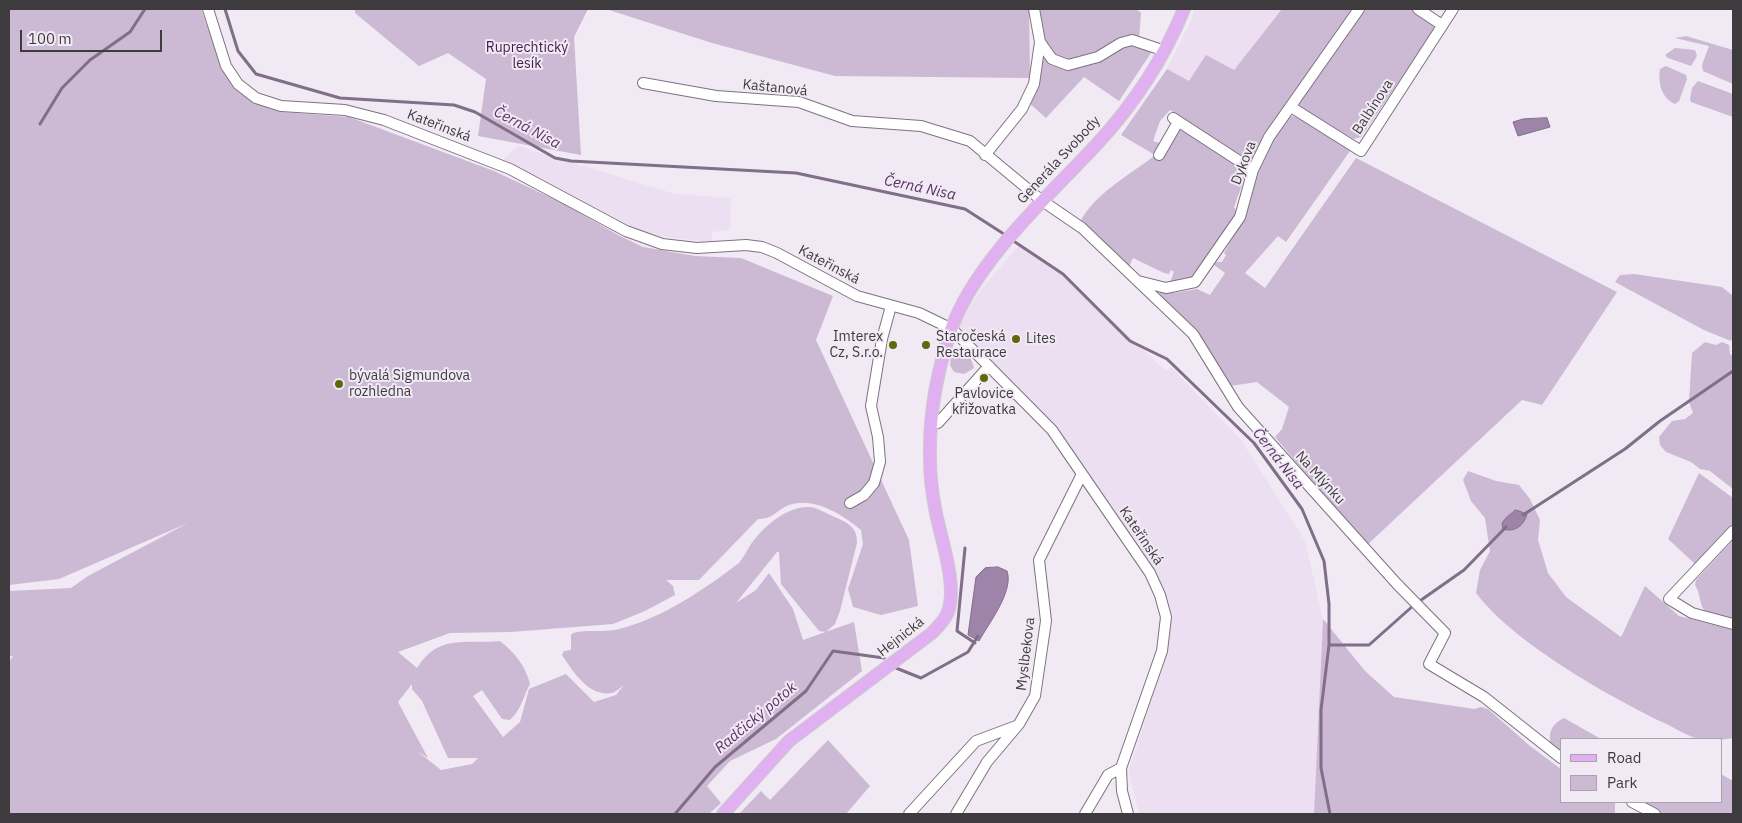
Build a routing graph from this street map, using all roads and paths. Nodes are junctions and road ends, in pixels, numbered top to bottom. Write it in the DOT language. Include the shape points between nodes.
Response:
graph roads {
  1 [pos="208,9"];
  2 [pos="1034,9"];
  3 [pos="1184,9"];
  4 [pos="1359,9"];
  5 [pos="1418,9"];
  6 [pos="1453,9"];
  7 [pos="1442,25"];
  8 [pos="1040,42"];
  9 [pos="1165,51"];
  10 [pos="643,83"];
  11 [pos="1291,107"];
  12 [pos="985,155"];
  13 [pos="1159,155"];
  14 [pos="1253,170"];
  15 [pos="1042,200"];
  16 [pos="1137,281"];
  17 [pos="891,306"];
  18 [pos="952,329"];
  19 [pos="990,366"];
  20 [pos="931,423"];
  21 [pos="1082,474"];
  22 [pos="850,503"];
  23 [pos="1733,531"];
  24 [pos="1733,624"];
  25 [pos="1019,724"];
  26 [pos="1560,757"];
  27 [pos="1121,768"];
  28 [pos="1634,803"];
  29 [pos="723,814"];
  30 [pos="909,814"];
  31 [pos="956,814"];
  32 [pos="1085,814"];
  33 [pos="1128,814"];
  34 [pos="1655,814"];
  1 -- 17 [label="street, Kateřinská" via="226,66 238,84 256,98 281,106 345,110 384,120 510,169 626,231 671,245 762,247 857,296"];
  2 -- 8 [label="street"];
  3 -- 9 [label="main road, Generála Svobody"];
  4 -- 11 [label="street, Dykova"];
  5 -- 7 [label="street"];
  6 -- 7 [label="street, Balbínova"];
  7 -- 11 [label="street, Balbínova" via="1361,151"];
  8 -- 9 [label="street" via="1052,59 1068,65 1098,57 1132,40"];
  8 -- 12 [label="street" via="1034,84 1022,109"];
  9 -- 15 [label="main road, Generála Svobody" via="1134,99 1098,144"];
  10 -- 12 [label="street, Kaštanová" via="716,96 799,102 852,121 922,126 970,141"];
  11 -- 14 [label="street, Dykova" via="1269,137"];
  12 -- 15 [label="street, Kaštanová"];
  13 -- 14 [label="street" via="1175,120"];
  14 -- 16 [label="street, Dykova" via="1240,217 1195,282 1166,288"];
  15 -- 16 [label="street, Na Mlýnku" via="1082,228"];
  15 -- 18 [label="main road, Generála Svobody" via="962,304"];
  16 -- 26 [label="street, Na Mlýnku" via="1193,334 1238,407 1445,633 1429,664 1484,697"];
  17 -- 18 [label="street, Kateřinská" via="919,313"];
  17 -- 22 [label="street" via="871,406 880,462 874,484"];
  18 -- 19 [label="street, Kateřinská"];
  18 -- 20 [label="main road, Hejnická" via="936,386"];
  19 -- 20 [label="street" via="938,423"];
  19 -- 21 [label="street, Kateřinská" via="1052,430"];
  20 -- 29 [label="main road, Hejnická" via="934,500 950,588 948,614 932,633 789,742"];
  21 -- 25 [label="street, Myslbekova" via="1039,560 1046,621 1036,696"];
  21 -- 27 [label="street, Kateřinská" via="1150,574 1166,617 1162,651"];
  23 -- 24 [label="street" via="1669,599 1692,613"];
  25 -- 30 [label="street" via="976,741"];
  25 -- 31 [label="street, Myslbekova" via="987,762"];
  27 -- 32 [label="street" via="1108,774"];
  27 -- 33 [label="street, Kateřinská"];
  28 -- 34 [label="street"];
}
